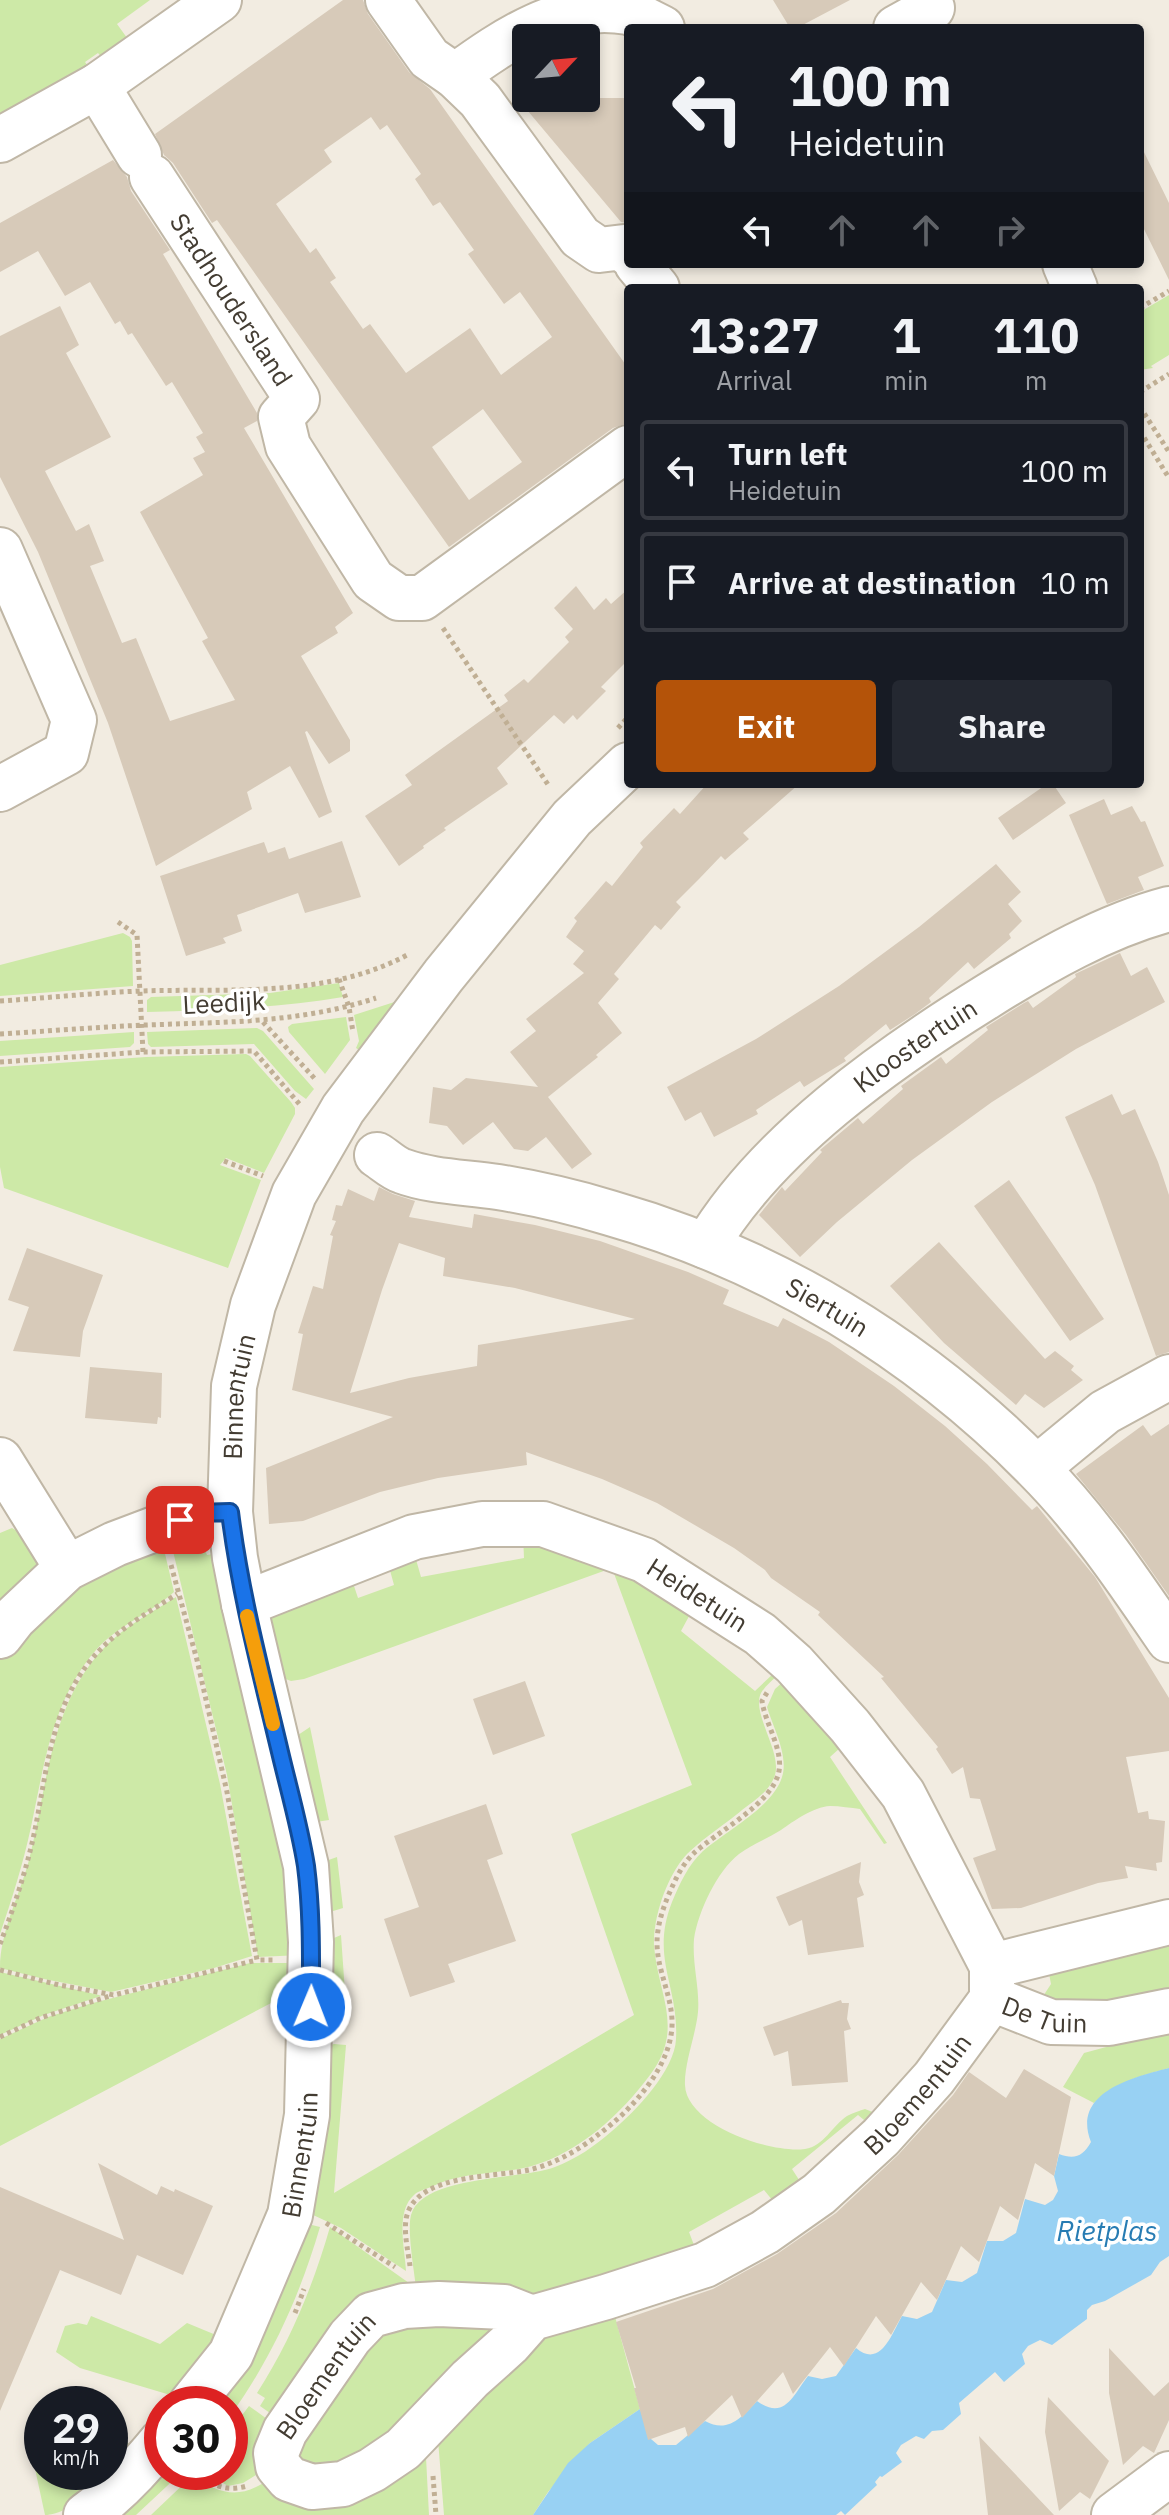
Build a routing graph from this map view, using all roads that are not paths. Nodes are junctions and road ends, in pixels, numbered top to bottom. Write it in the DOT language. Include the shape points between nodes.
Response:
graph roads {
  1 [pos="219,0"];
  2 [pos="388,0"];
  3 [pos="654,24"];
  4 [pos="455,76"];
  5 [pos="97,86"];
  6 [pos="0,140"];
  7 [pos="624,247"];
  8 [pos="640,268"];
  9 [pos="654,284"];
  10 [pos="624,451"];
  11 [pos="0,550"];
  12 [pos="624,769"];
  13 [pos="0,789"];
  14 [pos="1169,909"];
  15 [pos="377,1155"];
  16 [pos="706,1246"];
  17 [pos="1169,1377"];
  18 [pos="1037,1468"];
  19 [pos="7,1490"];
  20 [pos="230,1512"];
  21 [pos="67,1568"];
  22 [pos="244,1604"];
  23 [pos="0,1636"];
  24 [pos="1169,1640"];
  25 [pos="1169,1922"];
  26 [pos="992,1982"];
  27 [pos="1169,2011"];
  28 [pos="532,2318"];
  29 [pos="205,2386"];
  30 [pos="144,2462"];
  31 [pos="1169,2474"];
  32 [pos="86,2515"];
  33 [pos="1114,2515"];
  1 -- 5 [label="street"];
  2 -- 4 [label="street" via="429,58"];
  3 -- 4 [label="street" via="627,11 593,5 559,11 522,27"];
  4 -- 7 [label="street" via="480,100 580,237 599,250"];
  5 -- 6 [label="street"];
  5 -- 10 [label="street, Stadhoudersland" via="297,399 281,417 288,446 373,580 399,598 422,598"];
  8 -- 9 [label="street"];
  11 -- 13 [label="street" via="74,720 66,753"];
  12 -- 20 [label="street, Binnentuin" via="572,818 444,975 323,1109 253,1305 234,1386"];
  14 -- 16 [label="street, Kloostertuin" via="1103,933 1027,972 858,1085 790,1144 724,1216"];
  15 -- 16 [label="street, Siertuin" via="413,1174 500,1187 610,1213"];
  16 -- 18 [label="street, Siertuin" via="780,1278 864,1327 952,1392"];
  17 -- 18 [label="street" via="1105,1412"];
  18 -- 24 [label="street, Siertuin" via="1104,1546"];
  19 -- 21 [label="street"];
  20 -- 21 [label="street" via="197,1513"];
  20 -- 22 [label="street, Binnentuin"];
  21 -- 23 [label="street"];
  22 -- 26 [label="street, Heidetuin" via="414,1537 482,1524 543,1524 644,1560 760,1634 850,1726 903,1794"];
  22 -- 29 [label="street, Binnentuin" via="306,1866 311,1962 307,2115 290,2215 231,2354"];
  25 -- 26 [label="street, De Tuin"];
  26 -- 27 [label="street, De Tuin" via="1051,2022 1109,2023"];
  26 -- 28 [label="street, Bloementuin" via="934,2078 819,2194 705,2265"];
  28 -- 28 [label="street, Bloementuin" via="504,2307 439,2304 413,2292 404,2306 371,2315 285,2431 276,2453 278,2466 289,2479 312,2487 343,2484 372,2470 403,2449"];
  30 -- 32 [label="street"];
  31 -- 33 [label="street"];
}
